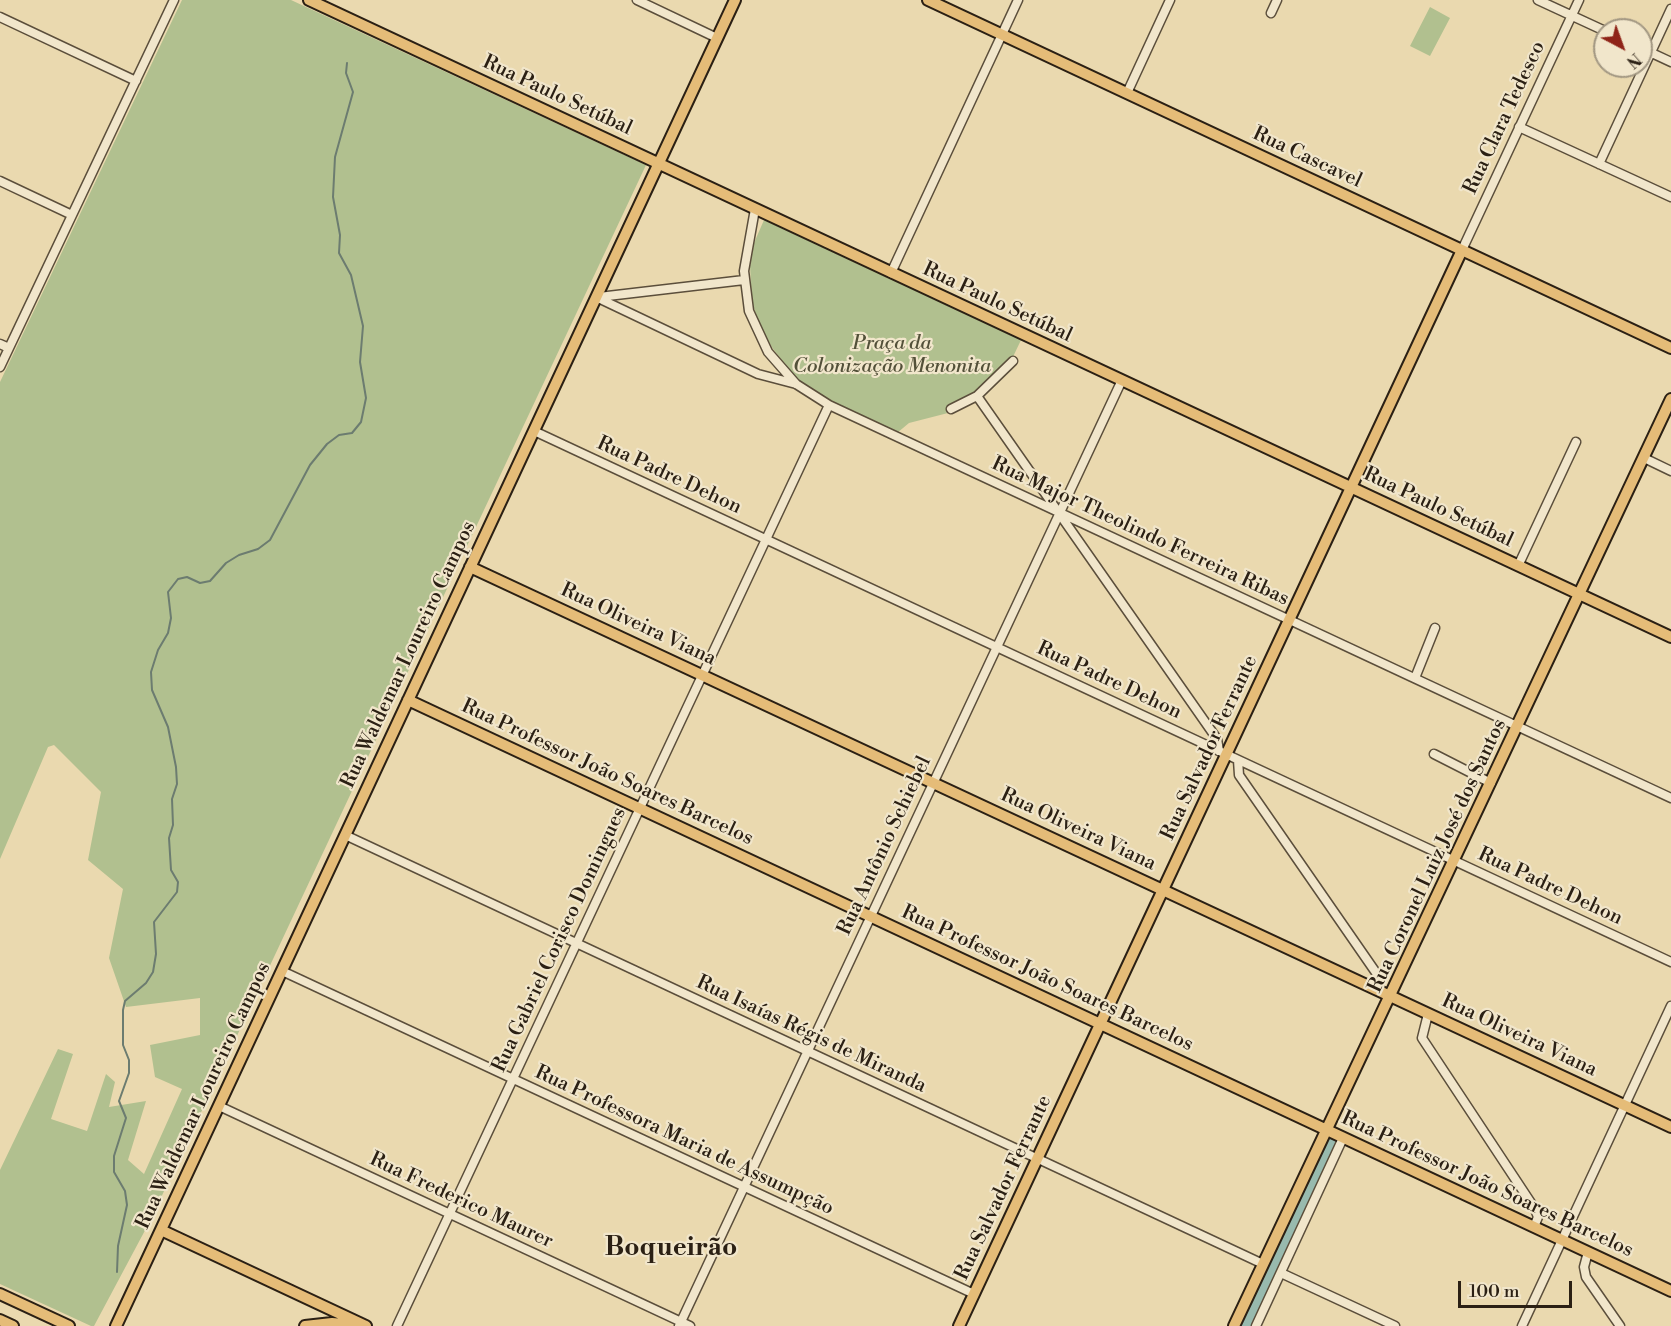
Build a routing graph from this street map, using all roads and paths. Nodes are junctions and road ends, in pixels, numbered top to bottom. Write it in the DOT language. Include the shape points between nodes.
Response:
graph roads {
  1 [pos="174,0"];
  2 [pos="309,0"];
  3 [pos="637,0"];
  4 [pos="735,0"];
  5 [pos="928,0"];
  6 [pos="1018,0"];
  7 [pos="1170,0"];
  8 [pos="1277,0"];
  9 [pos="1538,0"];
  10 [pos="1578,0"];
  11 [pos="1671,9"];
  12 [pos="1272,13"];
  13 [pos="1571,16"];
  14 [pos="0,17"];
  15 [pos="1593,26"];
  16 [pos="1002,35"];
  17 [pos="717,38"];
  18 [pos="1653,49"];
  19 [pos="1653,54"];
  20 [pos="1671,62"];
  21 [pos="1639,78"];
  22 [pos="136,81"];
  23 [pos="1126,93"];
  24 [pos="1519,127"];
  25 [pos="659,164"];
  26 [pos="1599,164"];
  27 [pos="0,181"];
  28 [pos="1671,197"];
  29 [pos="755,209"];
  30 [pos="72,215"];
  31 [pos="1462,250"];
  32 [pos="891,273"];
  33 [pos="744,280"];
  34 [pos="596,297"];
  35 [pos="4,346"];
  36 [pos="1671,348"];
  37 [pos="1013,360"];
  38 [pos="0,367"];
  39 [pos="1122,380"];
  40 [pos="796,384"];
  41 [pos="977,396"];
  42 [pos="1671,399"];
  43 [pos="829,405"];
  44 [pos="951,409"];
  45 [pos="534,431"];
  46 [pos="1576,442"];
  47 [pos="1644,458"];
  48 [pos="1671,471"];
  49 [pos="1351,488"];
  50 [pos="1060,513"];
  51 [pos="766,539"];
  52 [pos="1518,566"];
  53 [pos="470,567"];
  54 [pos="1580,594"];
  55 [pos="1289,620"];
  56 [pos="1436,628"];
  57 [pos="1671,637"];
  58 [pos="997,647"];
  59 [pos="702,675"];
  60 [pos="1415,678"];
  61 [pos="408,700"];
  62 [pos="1518,726"];
  63 [pos="1223,753"];
  64 [pos="1434,754"];
  65 [pos="1238,760"];
  66 [pos="933,783"];
  67 [pos="1491,783"];
  68 [pos="1671,798"];
  69 [pos="640,809"];
  70 [pos="345,835"];
  71 [pos="1455,861"];
  72 [pos="1163,890"];
  73 [pos="871,917"];
  74 [pos="576,943"];
  75 [pos="1671,962"];
  76 [pos="282,971"];
  77 [pos="1377,990"];
  78 [pos="1392,997"];
  79 [pos="1671,1006"];
  80 [pos="1428,1014"];
  81 [pos="1101,1024"];
  82 [pos="807,1051"];
  83 [pos="513,1079"];
  84 [pos="219,1106"];
  85 [pos="1625,1106"];
  86 [pos="1671,1127"];
  87 [pos="1326,1130"];
  88 [pos="1343,1138"];
  89 [pos="1038,1159"];
  90 [pos="744,1187"];
  91 [pos="450,1214"];
  92 [pos="1534,1227"];
  93 [pos="161,1230"];
  94 [pos="1562,1240"];
  95 [pos="1588,1252"];
  96 [pos="1263,1264"];
  97 [pos="1281,1273"];
  98 [pos="1671,1291"];
  99 [pos="0,1294"];
  100 [pos="974,1294"];
  101 [pos="0,1320"];
  102 [pos="680,1324"];
  103 [pos="13,1326"];
  104 [pos="69,1326"];
  105 [pos="116,1326"];
  106 [pos="305,1326"];
  107 [pos="361,1326"];
  108 [pos="366,1326"];
  109 [pos="397,1326"];
  110 [pos="690,1326"];
  111 [pos="960,1326"];
  112 [pos="1234,1326"];
  113 [pos="1256,1326"];
  114 [pos="1395,1326"];
  115 [pos="1522,1326"];
  116 [pos="1620,1326"];
  1 -- 22 [label="street"];
  2 -- 25 [label="main road, Rua Paulo Setúbal"];
  3 -- 17 [label="street"];
  4 -- 17 [label="main road, Rua Waldemar Loureiro Campos"];
  5 -- 16 [label="main road, Rua Cascavel"];
  6 -- 16 [label="street"];
  7 -- 23 [label="street"];
  8 -- 12 [label="street"];
  9 -- 13 [label="street"];
  10 -- 13 [label="street, Rua Clara Tedesco"];
  11 -- 18 [label="street"];
  13 -- 15 [label="street"];
  13 -- 24 [label="street, Rua Clara Tedesco"];
  14 -- 22 [label="street"];
  16 -- 23 [label="main road, Rua Cascavel"];
  16 -- 32 [label="street"];
  17 -- 25 [label="main road, Rua Waldemar Loureiro Campos"];
  19 -- 20 [label="street"];
  21 -- 26 [label="street"];
  22 -- 30 [label="street"];
  23 -- 31 [label="main road, Rua Cascavel"];
  24 -- 26 [label="street"];
  24 -- 31 [label="street, Rua Clara Tedesco"];
  25 -- 29 [label="main road, Rua Paulo Setúbal"];
  25 -- 34 [label="main road, Rua Waldemar Loureiro Campos"];
  26 -- 28 [label="street"];
  27 -- 30 [label="street"];
  29 -- 32 [label="main road, Rua Paulo Setúbal"];
  29 -- 33 [label="street"];
  30 -- 35 [label="street"];
  31 -- 36 [label="main road, Rua Cascavel"];
  31 -- 49 [label="main road, Rua Salvador Ferrante"];
  32 -- 39 [label="main road, Rua Paulo Setúbal"];
  33 -- 34 [label="street"];
  33 -- 40 [label="street" via="749,311 760,338"];
  34 -- 40 [label="street, Rua Major Theolindo Ferreira Ribas" via="758,374"];
  34 -- 45 [label="main road, Rua Waldemar Loureiro Campos"];
  35 -- 38 [label="street"];
  37 -- 41 [label="street"];
  39 -- 49 [label="main road, Rua Paulo Setúbal"];
  39 -- 50 [label="street, Rua Antônio Schiebel"];
  40 -- 43 [label="street, Rua Major Theolindo Ferreira Ribas"];
  41 -- 44 [label="street"];
  41 -- 50 [label="street"];
  42 -- 47 [label="main road, Rua Coronel Luiz José dos Santos"];
  43 -- 50 [label="street, Rua Major Theolindo Ferreira Ribas"];
  43 -- 51 [label="street, Rua Gabriel Corisco Domingues"];
  45 -- 51 [label="street, Rua Padre Dehon"];
  45 -- 53 [label="main road, Rua Waldemar Loureiro Campos"];
  46 -- 52 [label="street"];
  47 -- 48 [label="street"];
  47 -- 54 [label="main road, Rua Coronel Luiz José dos Santos"];
  49 -- 52 [label="main road, Rua Paulo Setúbal"];
  49 -- 55 [label="main road, Rua Salvador Ferrante"];
  50 -- 55 [label="street, Rua Major Theolindo Ferreira Ribas"];
  50 -- 58 [label="street, Rua Antônio Schiebel"];
  50 -- 63 [label="street"];
  51 -- 58 [label="street, Rua Padre Dehon"];
  51 -- 59 [label="street, Rua Gabriel Corisco Domingues"];
  52 -- 54 [label="main road, Rua Paulo Setúbal"];
  53 -- 59 [label="main road, Rua Oliveira Viana"];
  53 -- 61 [label="main road, Rua Waldemar Loureiro Campos"];
  54 -- 57 [label="main road, Rua Paulo Setúbal"];
  54 -- 62 [label="main road, Rua Coronel Luiz José dos Santos"];
  55 -- 60 [label="street, Rua Major Theolindo Ferreira Ribas"];
  55 -- 63 [label="main road, Rua Salvador Ferrante"];
  56 -- 60 [label="street"];
  58 -- 63 [label="street, Rua Padre Dehon"];
  58 -- 66 [label="street, Rua Antônio Schiebel"];
  59 -- 66 [label="main road, Rua Oliveira Viana"];
  59 -- 69 [label="street, Rua Gabriel Corisco Domingues"];
  60 -- 62 [label="street, Rua Major Theolindo Ferreira Ribas"];
  61 -- 69 [label="main road, Rua Professor João Soares Barcelos"];
  61 -- 70 [label="main road, Rua Waldemar Loureiro Campos"];
  62 -- 67 [label="main road, Rua Coronel Luiz José dos Santos"];
  62 -- 68 [label="street, Rua Major Theolindo Ferreira Ribas"];
  63 -- 65 [label="street, Rua Padre Dehon"];
  63 -- 72 [label="main road, Rua Salvador Ferrante"];
  64 -- 67 [label="street"];
  65 -- 71 [label="street, Rua Padre Dehon"];
  65 -- 77 [label="street" via="1239,775 1379,977"];
  66 -- 72 [label="main road, Rua Oliveira Viana"];
  66 -- 73 [label="street, Rua Antônio Schiebel"];
  67 -- 71 [label="main road, Rua Coronel Luiz José dos Santos"];
  69 -- 73 [label="main road, Rua Professor João Soares Barcelos"];
  69 -- 74 [label="street, Rua Gabriel Corisco Domingues"];
  70 -- 74 [label="street, Rua Isaías Régis de Miranda"];
  70 -- 76 [label="main road, Rua Waldemar Loureiro Campos"];
  71 -- 75 [label="street, Rua Padre Dehon"];
  71 -- 78 [label="main road, Rua Coronel Luiz José dos Santos"];
  72 -- 77 [label="main road, Rua Oliveira Viana"];
  72 -- 81 [label="main road, Rua Salvador Ferrante"];
  73 -- 81 [label="main road, Rua Professor João Soares Barcelos"];
  73 -- 82 [label="street, Rua Antônio Schiebel"];
  74 -- 82 [label="street, Rua Isaías Régis de Miranda"];
  74 -- 83 [label="street, Rua Gabriel Corisco Domingues"];
  76 -- 83 [label="street, Rua Professora Maria de Assumpção"];
  76 -- 84 [label="main road, Rua Waldemar Loureiro Campos"];
  77 -- 78 [label="main road, Rua Oliveira Viana"];
  78 -- 80 [label="main road, Rua Oliveira Viana"];
  78 -- 87 [label="main road, Rua Coronel Luiz José dos Santos"];
  79 -- 85 [label="street"];
  80 -- 85 [label="main road, Rua Oliveira Viana"];
  80 -- 92 [label="street" via="1422,1038 1535,1209 1538,1216"];
  81 -- 87 [label="main road, Rua Professor João Soares Barcelos"];
  81 -- 89 [label="main road, Rua Salvador Ferrante"];
  82 -- 89 [label="street, Rua Isaías Régis de Miranda"];
  82 -- 90 [label="street, Rua Antônio Schiebel"];
  83 -- 90 [label="street, Rua Professora Maria de Assumpção"];
  83 -- 91 [label="street, Rua Gabriel Corisco Domingues"];
  84 -- 91 [label="street, Rua Frederico Maurer"];
  84 -- 93 [label="main road, Rua Waldemar Loureiro Campos"];
  85 -- 86 [label="main road, Rua Oliveira Viana"];
  85 -- 94 [label="street"];
  87 -- 88 [label="main road, Rua Professor João Soares Barcelos"];
  87 -- 96 [label="main road, Rua Coronel Luiz José dos Santos"];
  88 -- 92 [label="main road, Rua Professor João Soares Barcelos"];
  88 -- 97 [label="street"];
  89 -- 96 [label="street, Rua Isaías Régis de Miranda"];
  89 -- 100 [label="main road, Rua Salvador Ferrante"];
  90 -- 100 [label="street, Rua Professora Maria de Assumpção"];
  90 -- 102 [label="street, Rua Antônio Schiebel"];
  91 -- 102 [label="street, Rua Frederico Maurer"];
  91 -- 109 [label="street, Rua Gabriel Corisco Domingues"];
  92 -- 94 [label="main road, Rua Professor João Soares Barcelos"];
  93 -- 105 [label="main road, Rua Waldemar Loureiro Campos"];
  93 -- 108 [label="main road"];
  94 -- 95 [label="main road, Rua Professor João Soares Barcelos"];
  94 -- 115 [label="street"];
  95 -- 98 [label="main road, Rua Professor João Soares Barcelos"];
  95 -- 116 [label="street" via="1584,1272"];
  96 -- 112 [label="main road, Rua Coronel Luiz José dos Santos"];
  97 -- 113 [label="street"];
  97 -- 114 [label="street"];
  99 -- 104 [label="main road"];
  100 -- 111 [label="main road, Rua Salvador Ferrante"];
  101 -- 103 [label="main road"];
  102 -- 110 [label="street, Rua Frederico Maurer"];
  106 -- 107 [label="main road"];
}
